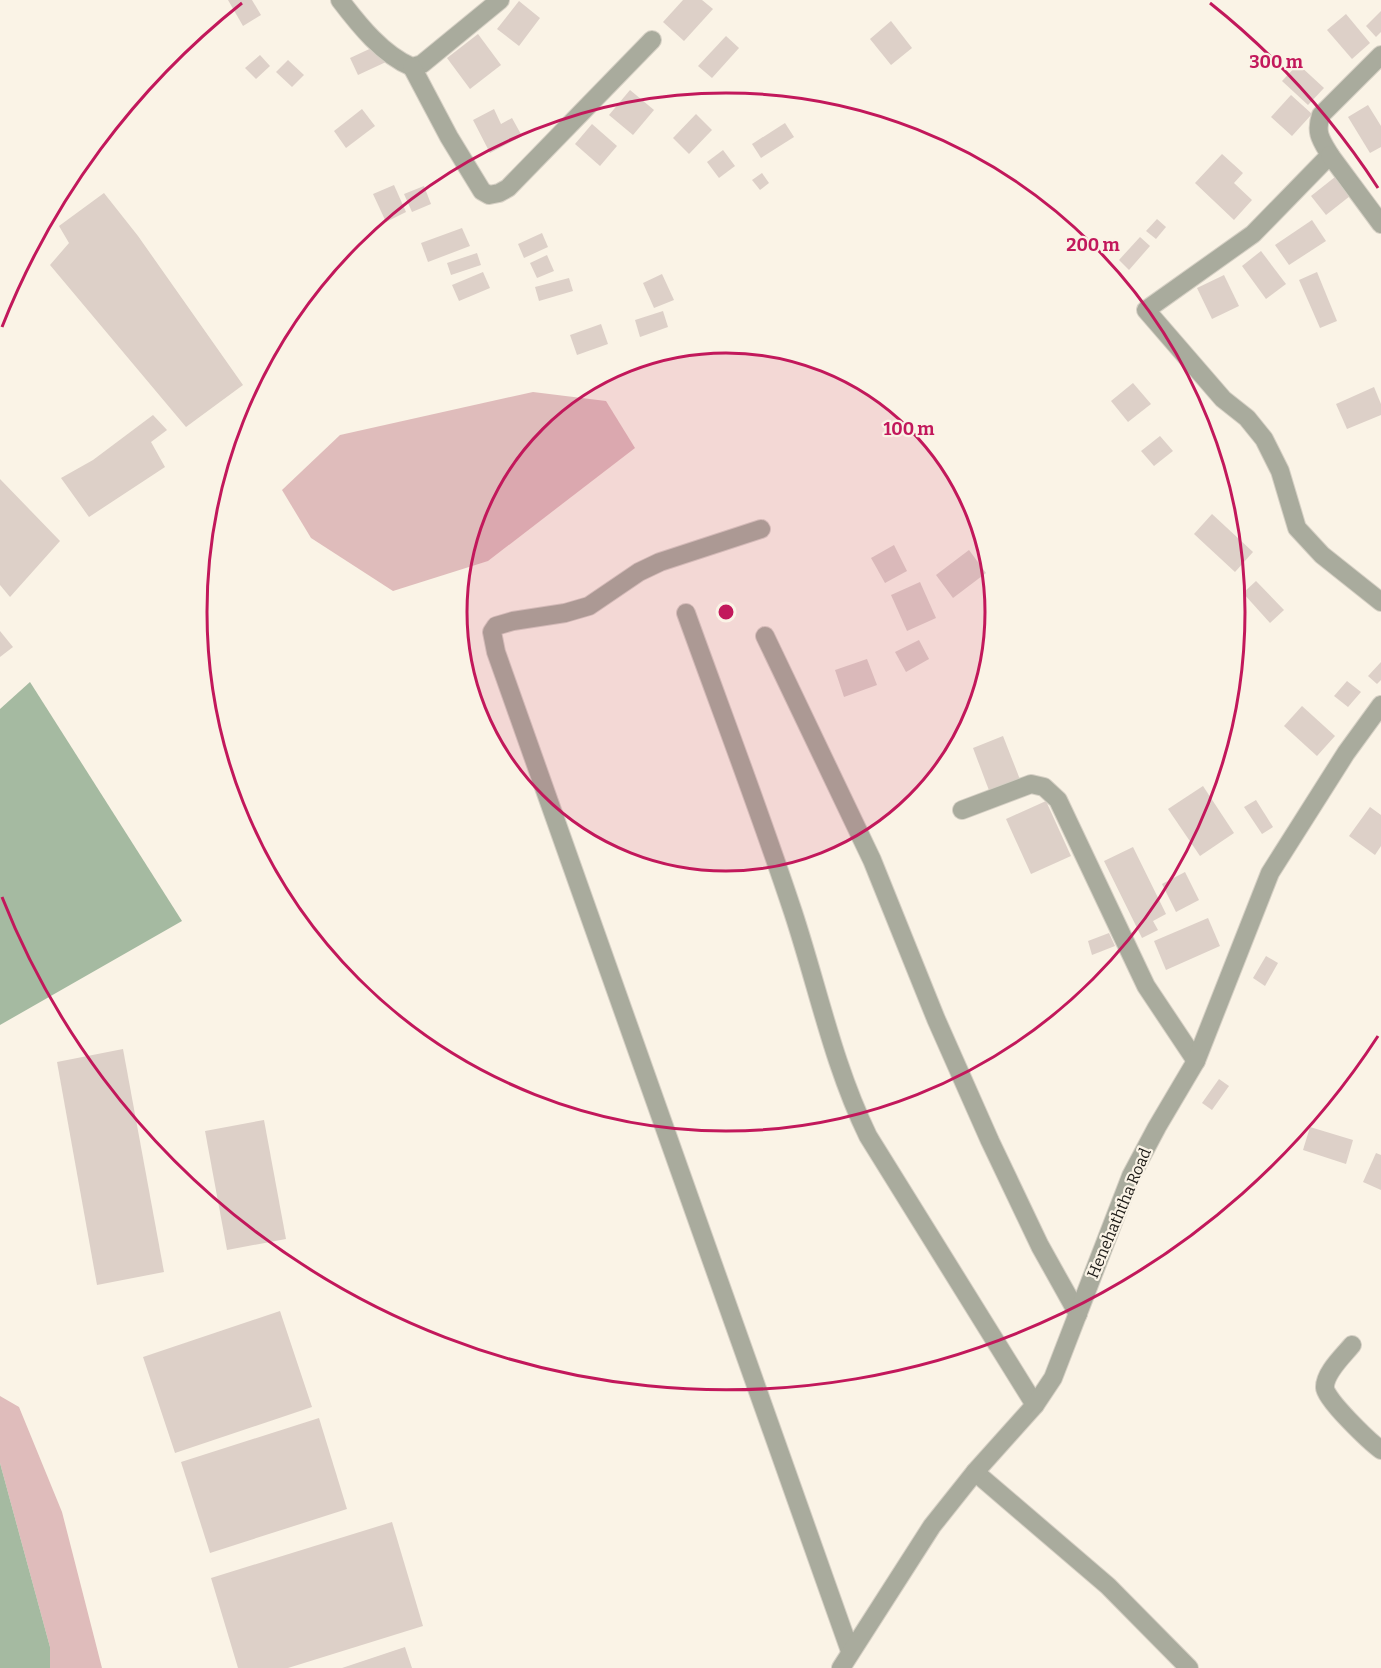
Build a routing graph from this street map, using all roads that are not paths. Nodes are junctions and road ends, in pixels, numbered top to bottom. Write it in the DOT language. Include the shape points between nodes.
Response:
graph roads {
  1 [pos="340,0"];
  2 [pos="500,0"];
  3 [pos="652,40"];
  4 [pos="1381,56"];
  5 [pos="412,67"];
  6 [pos="1330,155"];
  7 [pos="1381,224"];
  8 [pos="761,529"];
  9 [pos="1381,602"];
  10 [pos="686,613"];
  11 [pos="765,636"];
  12 [pos="1381,705"];
  13 [pos="962,810"];
  14 [pos="1196,1061"];
  15 [pos="1078,1314"];
  16 [pos="1352,1345"];
  17 [pos="1035,1405"];
  18 [pos="1381,1450"];
  19 [pos="975,1472"];
  20 [pos="850,1651"];
  21 [pos="841,1668"];
  22 [pos="1189,1668"];
  1 -- 5 [label="street" via="399,62"];
  2 -- 5 [label="street" via="422,64"];
  3 -- 5 [label="street" via="508,188 489,195 469,172"];
  4 -- 6 [label="street" via="1321,115 1319,132"];
  6 -- 7 [label="street"];
  6 -- 9 [label="street" via="1253,234 1146,310 1223,399 1247,418 1264,439 1280,471 1297,528 1322,555"];
  8 -- 20 [label="street" via="660,562 589,606 513,621 496,626 492,632"];
  10 -- 17 [label="street" via="794,913 851,1101 868,1136"];
  11 -- 15 [label="street" via="872,860 990,1141 1040,1246"];
  12 -- 14 [label="street, Henehaththa Road" via="1270,873"];
  13 -- 14 [label="street" via="1031,784 1044,787 1058,800 1146,986"];
  14 -- 15 [label="street, Henehaththa Road" via="1131,1176"];
  15 -- 17 [label="street, Henehaththa Road" via="1053,1378"];
  16 -- 18 [label="street" via="1328,1375 1324,1387 1329,1399"];
  17 -- 19 [label="street, Henehaththa Road"];
  19 -- 20 [label="street, Henehaththa Road" via="932,1526"];
  19 -- 22 [label="street" via="1108,1586"];
  20 -- 21 [label="street, Henehaththa Road"];
}
